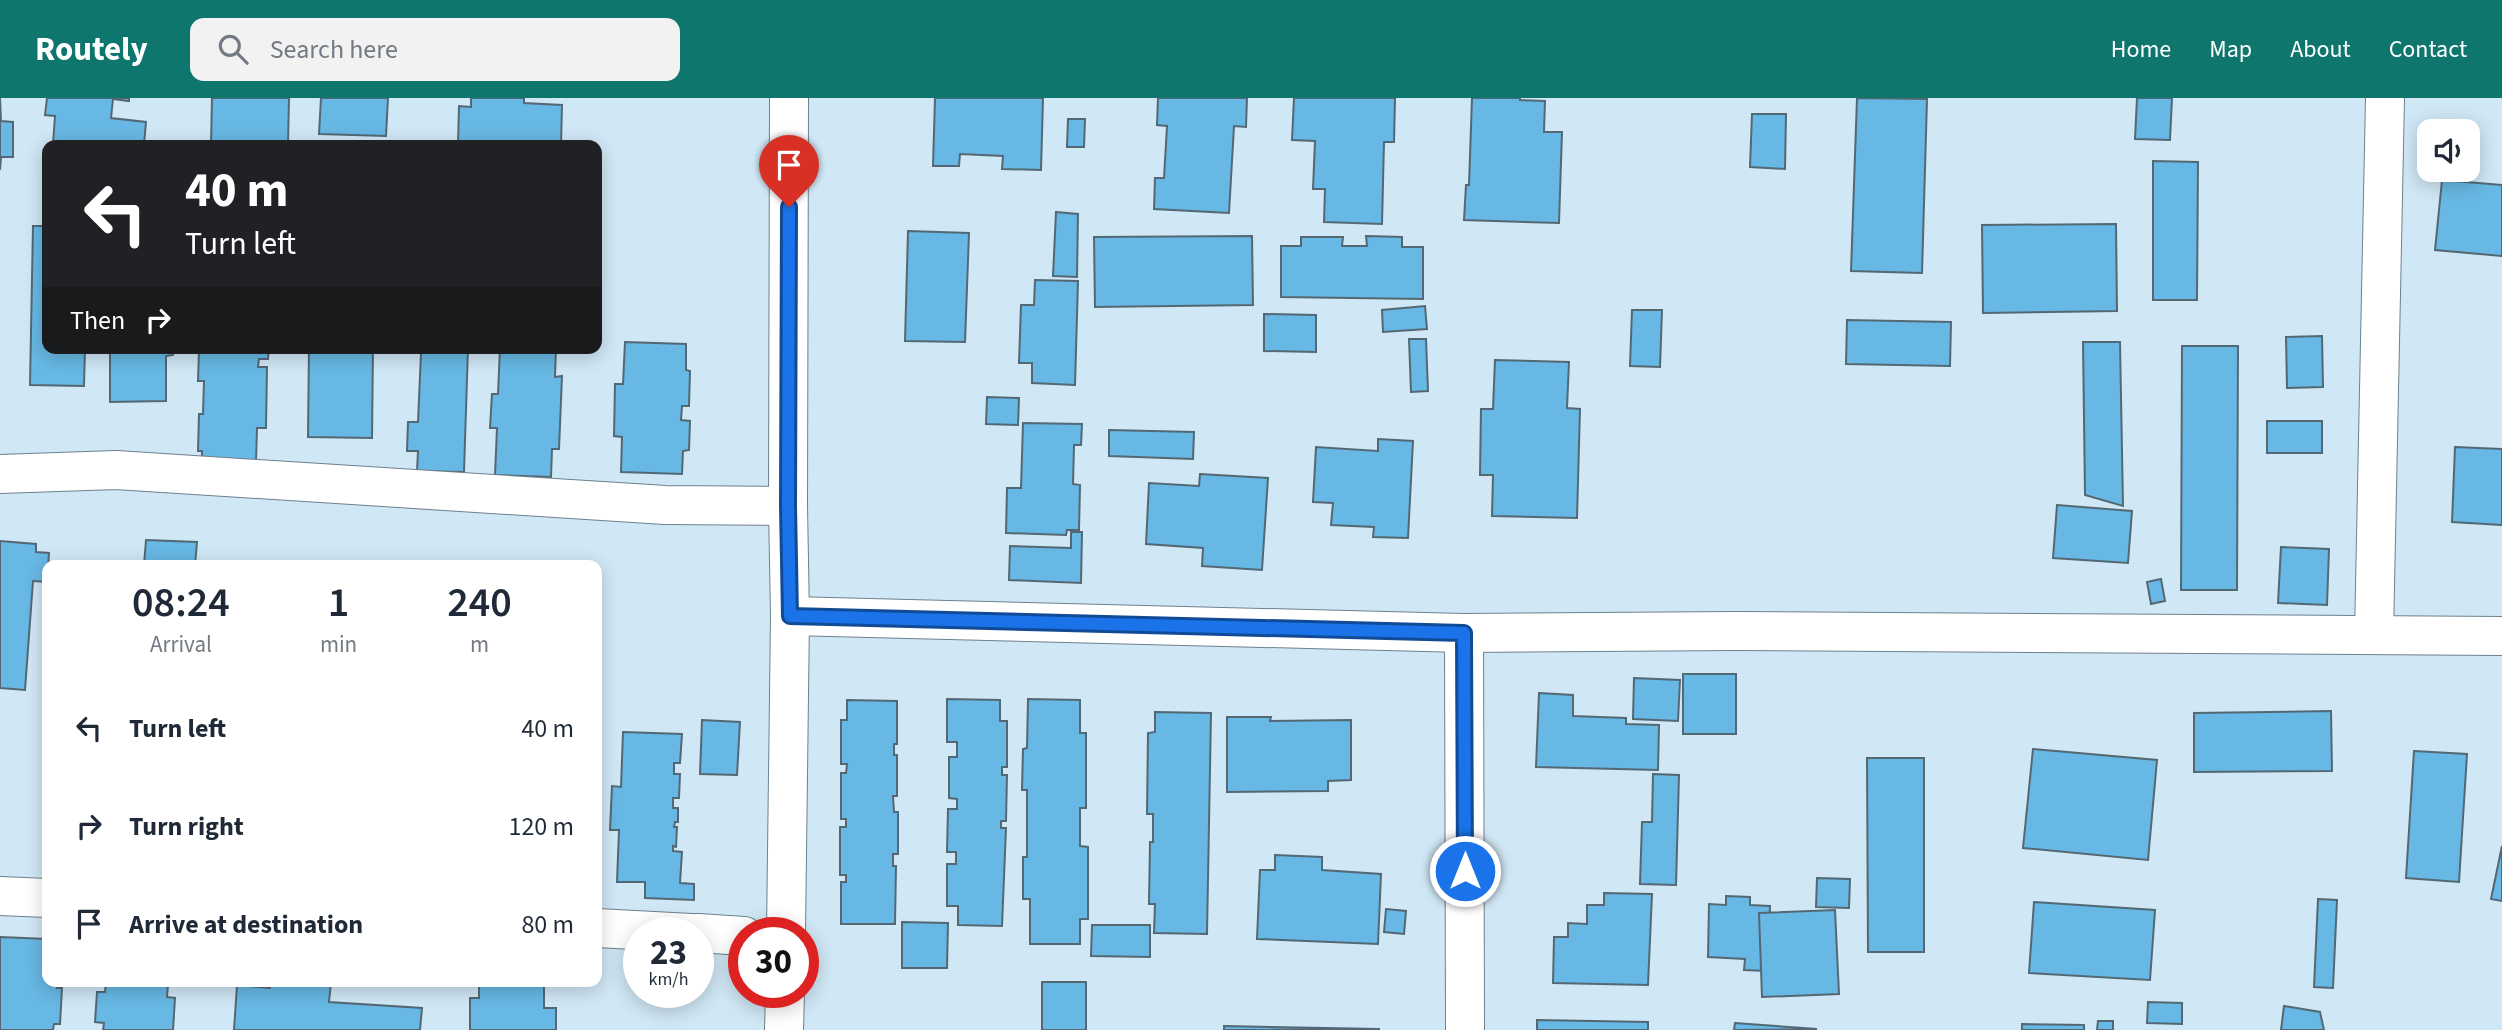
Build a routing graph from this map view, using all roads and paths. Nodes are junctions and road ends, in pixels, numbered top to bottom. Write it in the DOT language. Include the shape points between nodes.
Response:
graph roads {
  1 [pos="789,98"];
  2 [pos="2385,98"];
  3 [pos="0,474"];
  4 [pos="788,506"];
  5 [pos="790,616"];
  6 [pos="1464,633"];
  7 [pos="2374,635"];
  8 [pos="2502,636"];
  9 [pos="0,895"];
  10 [pos="42,898"];
  11 [pos="786,917"];
  12 [pos="602,928"];
  13 [pos="623,929"];
  14 [pos="785,1008"];
  15 [pos="784,1030"];
  16 [pos="1465,1030"];
  1 -- 4 [label="street"];
  2 -- 7 [label="street"];
  3 -- 4 [label="street" via="117,470 665,505"];
  4 -- 5 [label="street"];
  5 -- 6 [label="street"];
  5 -- 11 [label="street"];
  6 -- 7 [label="street"];
  6 -- 16 [label="street"];
  7 -- 8 [label="street"];
  9 -- 10 [label="street"];
  12 -- 13 [label="street"];
  14 -- 15 [label="street"];
}
